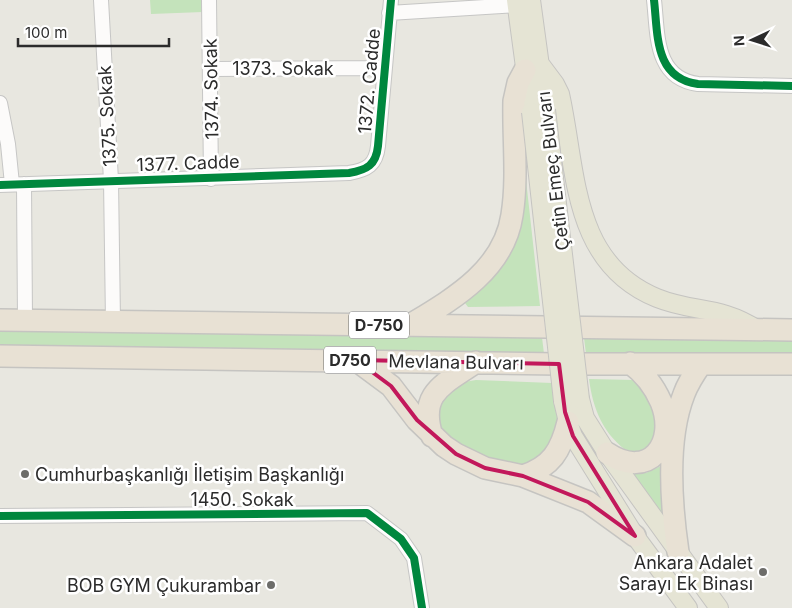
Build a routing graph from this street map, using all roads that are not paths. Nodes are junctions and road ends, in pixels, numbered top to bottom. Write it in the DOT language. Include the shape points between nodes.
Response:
graph roads {
  1 [pos="101,0"];
  2 [pos="209,0"];
  3 [pos="654,0"];
  4 [pos="521,2"];
  5 [pos="390,7"];
  6 [pos="532,67"];
  7 [pos="385,68"];
  8 [pos="212,69"];
  9 [pos="792,86"];
  10 [pos="0,103"];
  11 [pos="373,163"];
  12 [pos="211,179"];
  13 [pos="111,180"];
  14 [pos="12,184"];
  15 [pos="0,320"];
  16 [pos="26,320"];
  17 [pos="113,322"];
  18 [pos="410,325"];
  19 [pos="758,330"];
  20 [pos="792,330"];
  21 [pos="0,356"];
  22 [pos="356,360"];
  23 [pos="476,362"];
  24 [pos="630,363"];
  25 [pos="700,364"];
  26 [pos="792,364"];
  27 [pos="572,400"];
  28 [pos="568,422"];
  29 [pos="433,436"];
  30 [pos="607,453"];
  31 [pos="523,476"];
  32 [pos="0,516"];
  33 [pos="635,536"];
  34 [pos="678,552"];
  35 [pos="422,608"];
  36 [pos="688,608"];
  37 [pos="719,608"];
  1 -- 13 [label="street, 1375. Sokak"];
  2 -- 8 [label="street, 1374. Sokak"];
  3 -- 9 [label="street" via="662,58 669,70 683,81"];
  4 -- 5 [label="street"];
  4 -- 6 [label="main road, Çetin Emeç Bulvarı"];
  5 -- 7 [label="street, 1372. Cadde"];
  6 -- 18 [label="highway" via="518,83 514,101 513,214 506,238 479,277"];
  6 -- 19 [label="main road" via="560,94 582,214 600,252 619,274 658,298 723,312"];
  6 -- 27 [label="main road, Çetin Emeç Bulvarı, bridge"];
  7 -- 8 [label="street, 1373. Sokak"];
  7 -- 11 [label="street, 1372. Cadde" via="378,146"];
  8 -- 12 [label="street, 1374. Sokak"];
  10 -- 14 [label="street"];
  11 -- 12 [label="street, 1377. Cadde" via="367,169 350,173"];
  12 -- 13 [label="street, 1377. Cadde"];
  13 -- 14 [label="street, 1377. Cadde"];
  13 -- 17 [label="street, 1375. Sokak"];
  14 -- 16 [label="street"];
  15 -- 16 [label="highway, Mevlana Bulvarı / D-750"];
  16 -- 17 [label="highway, Mevlana Bulvarı / D-750"];
  17 -- 18 [label="highway, Mevlana Bulvarı / D-750"];
  18 -- 19 [label="highway, Mevlana Bulvarı / D-750"];
  19 -- 20 [label="highway, Mevlana Bulvarı / D-750"];
  21 -- 22 [label="highway, Mevlana Bulvarı / D750"];
  22 -- 23 [label="highway, Mevlana Bulvarı / D750"];
  22 -- 29 [label="highway" via="391,386"];
  23 -- 24 [label="highway, Mevlana Bulvarı / D750"];
  23 -- 29 [label="highway" via="432,397 427,419"];
  24 -- 25 [label="highway, Mevlana Bulvarı / D750"];
  24 -- 30 [label="highway" via="647,378 661,402 665,418 662,446 654,457 643,463 624,462"];
  25 -- 26 [label="highway, Mevlana Bulvarı / D750"];
  25 -- 34 [label="highway" via="681,402 674,448 673,513"];
  27 -- 28 [label="main road"];
  27 -- 30 [label="main road"];
  28 -- 31 [label="highway" via="555,457 542,468"];
  28 -- 33 [label="main road"];
  29 -- 31 [label="highway" via="466,460 494,471"];
  30 -- 34 [label="main road"];
  31 -- 33 [label="highway" via="588,502"];
  32 -- 35 [label="street, 1450. Sokak" via="367,513 401,539 414,558"];
  33 -- 36 [label="main road"];
  34 -- 37 [label="main road"];
}
